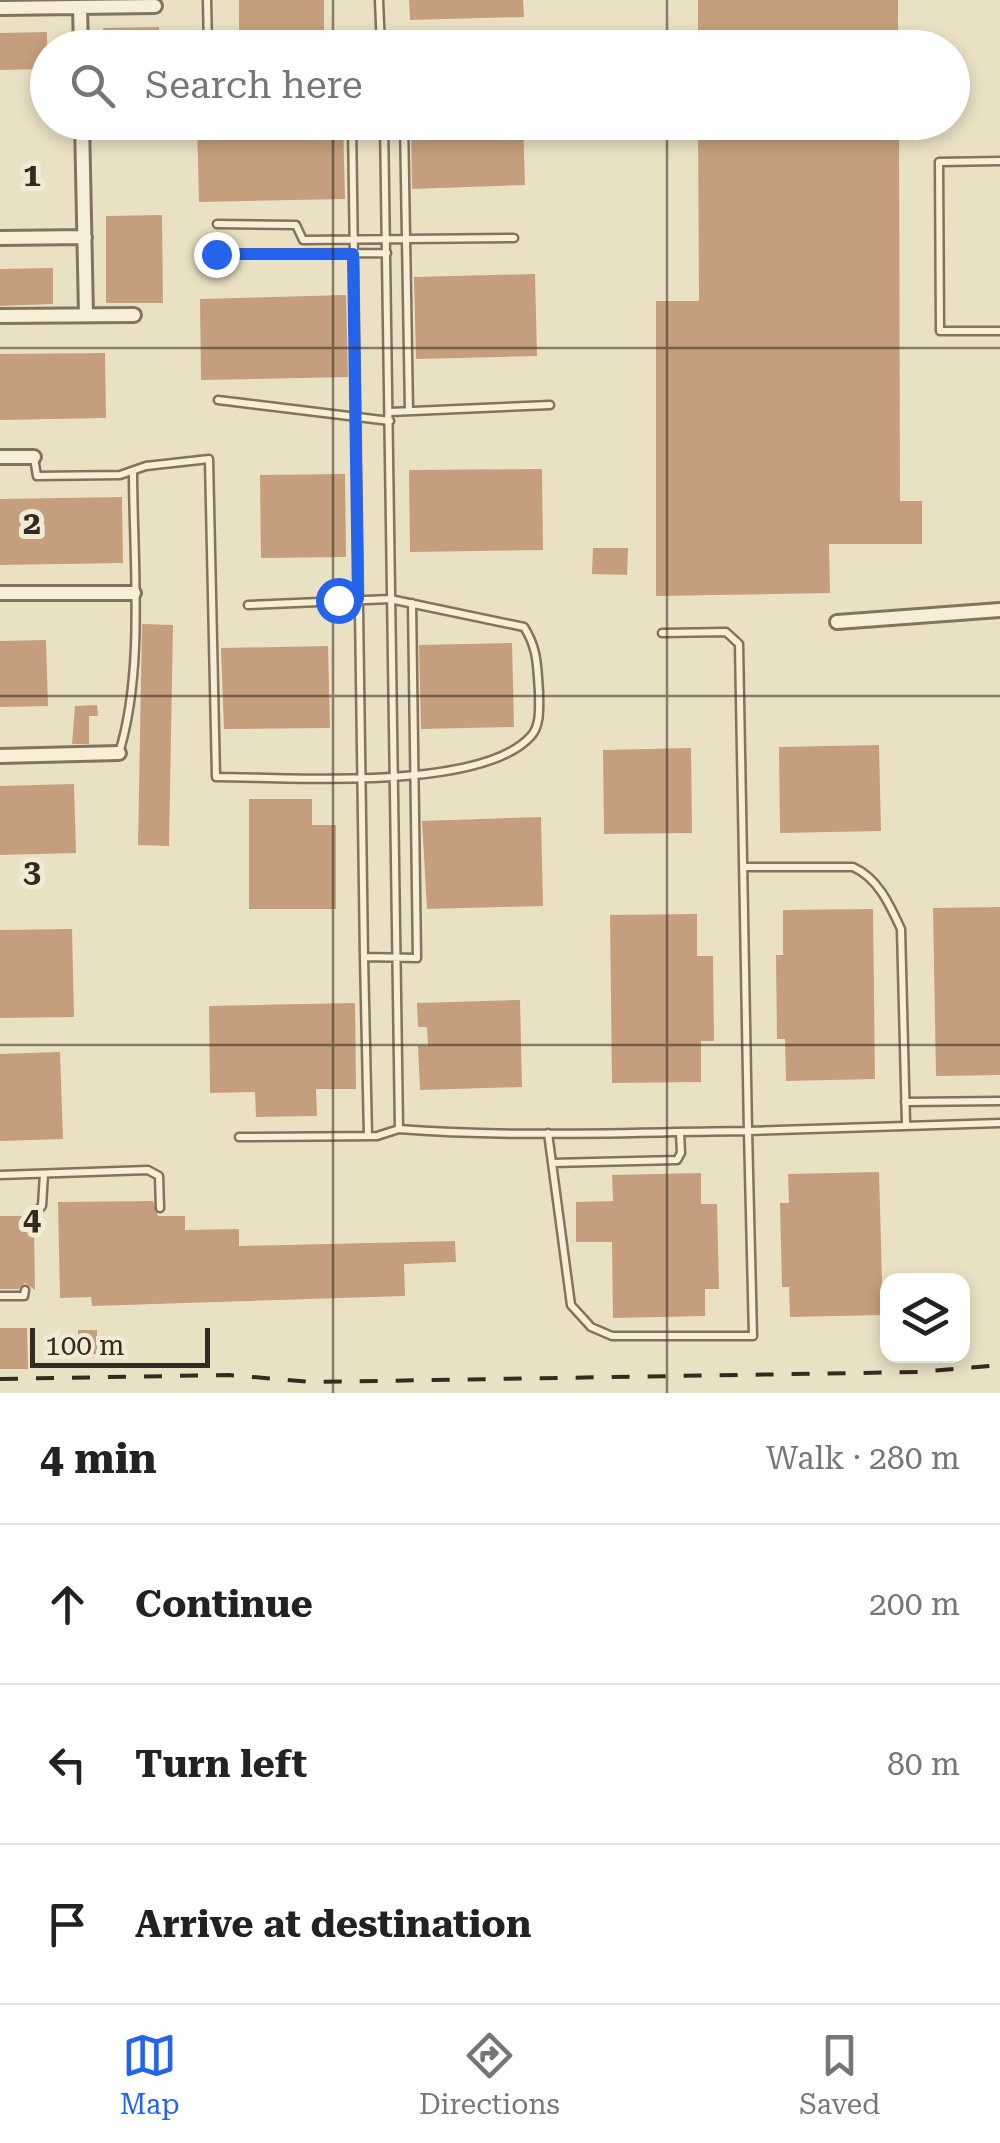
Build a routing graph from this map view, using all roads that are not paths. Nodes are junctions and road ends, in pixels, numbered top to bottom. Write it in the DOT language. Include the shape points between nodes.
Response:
graph roads {
  1 [pos="208,0"];
  2 [pos="379,0"];
  3 [pos="76,5"];
  4 [pos="154,6"];
  5 [pos="0,8"];
  6 [pos="78,30"];
  7 [pos="208,30"];
  8 [pos="381,30"];
  9 [pos="82,140"];
  10 [pos="352,140"];
  11 [pos="384,140"];
  12 [pos="404,140"];
  13 [pos="1000,161"];
  14 [pos="217,224"];
  15 [pos="85,236"];
  16 [pos="0,238"];
  17 [pos="514,238"];
  18 [pos="353,241"];
  19 [pos="406,241"];
  20 [pos="386,242"];
  21 [pos="216,254"];
  22 [pos="353,254"];
  23 [pos="386,254"];
  24 [pos="86,315"];
  25 [pos="134,315"];
  26 [pos="0,316"];
  27 [pos="1000,331"];
  28 [pos="218,400"];
  29 [pos="550,406"];
  30 [pos="409,411"];
  31 [pos="390,416"];
  32 [pos="356,418"];
  33 [pos="0,457"];
  34 [pos="34,457"];
  35 [pos="133,470"];
  36 [pos="0,592"];
  37 [pos="134,593"];
  38 [pos="358,599"];
  39 [pos="390,599"];
  40 [pos="412,602"];
  41 [pos="248,605"];
  42 [pos="1000,610"];
  43 [pos="837,622"];
  44 [pos="662,634"];
  45 [pos="119,754"];
  46 [pos="0,756"];
  47 [pos="414,774"];
  48 [pos="362,776"];
  49 [pos="393,776"];
  50 [pos="744,867"];
  51 [pos="364,957"];
  52 [pos="396,957"];
  53 [pos="1000,1100"];
  54 [pos="906,1102"];
  55 [pos="1000,1122"];
  56 [pos="906,1124"];
  57 [pos="398,1130"];
  58 [pos="748,1131"];
  59 [pos="680,1132"];
  60 [pos="548,1133"];
  61 [pos="368,1136"];
  62 [pos="239,1137"];
  63 [pos="552,1162"];
  64 [pos="44,1174"];
  65 [pos="0,1175"];
  66 [pos="160,1208"];
  67 [pos="31,1216"];
  68 [pos="25,1290"];
  69 [pos="0,1296"];
  1 -- 7 [label="lane"];
  2 -- 8 [label="lane"];
  3 -- 4 [label="street"];
  3 -- 5 [label="street"];
  3 -- 6 [label="street"];
  9 -- 15 [label="street"];
  10 -- 18 [label="lane"];
  11 -- 20 [label="lane"];
  12 -- 19 [label="lane"];
  13 -- 27 [label="lane" via="939,162 940,332"];
  14 -- 18 [label="lane" via="296,225 303,240"];
  15 -- 16 [label="street"];
  15 -- 24 [label="street"];
  17 -- 19 [label="lane"];
  18 -- 20 [label="lane"];
  18 -- 22 [label="lane"];
  19 -- 20 [label="lane"];
  19 -- 30 [label="lane"];
  20 -- 23 [label="lane"];
  21 -- 22 [label="lane"];
  22 -- 23 [label="lane"];
  22 -- 32 [label="lane"];
  23 -- 31 [label="lane"];
  24 -- 25 [label="street"];
  24 -- 26 [label="street"];
  28 -- 32 [label="lane"];
  29 -- 30 [label="lane"];
  30 -- 31 [label="lane"];
  31 -- 32 [label="lane"];
  31 -- 39 [label="lane"];
  32 -- 38 [label="lane"];
  33 -- 34 [label="street"];
  34 -- 35 [label="lane" via="37,476"];
  35 -- 37 [label="lane"];
  35 -- 48 [label="lane" via="208,459 216,777"];
  36 -- 37 [label="street"];
  37 -- 45 [label="lane" via="128,725"];
  38 -- 39 [label="lane"];
  38 -- 41 [label="lane"];
  38 -- 48 [label="lane"];
  39 -- 40 [label="lane"];
  39 -- 49 [label="lane"];
  40 -- 47 [label="lane"];
  40 -- 47 [label="lane" via="524,627 536,646 540,715 534,734 513,750 462,770"];
  42 -- 43 [label="street"];
  44 -- 50 [label="lane" via="726,632 739,644"];
  45 -- 46 [label="street"];
  47 -- 49 [label="lane"];
  47 -- 52 [label="lane" via="417,958"];
  48 -- 49 [label="lane"];
  48 -- 51 [label="lane"];
  49 -- 52 [label="lane"];
  50 -- 54 [label="lane" via="853,866 874,881 902,929"];
  50 -- 58 [label="lane"];
  51 -- 52 [label="lane"];
  51 -- 61 [label="lane"];
  52 -- 57 [label="lane"];
  53 -- 54 [label="lane"];
  54 -- 56 [label="lane"];
  55 -- 56 [label="lane"];
  56 -- 58 [label="lane"];
  57 -- 60 [label="lane"];
  57 -- 61 [label="lane"];
  58 -- 59 [label="lane"];
  58 -- 63 [label="lane" via="754,1336 612,1336 592,1327 571,1305"];
  59 -- 60 [label="lane"];
  59 -- 63 [label="lane" via="677,1160"];
  60 -- 63 [label="lane"];
  61 -- 62 [label="lane"];
  64 -- 65 [label="lane"];
  64 -- 66 [label="lane" via="148,1170 158,1176"];
  64 -- 67 [label="lane" via="42,1206"];
  68 -- 69 [label="lane" via="24,1296"];
}
